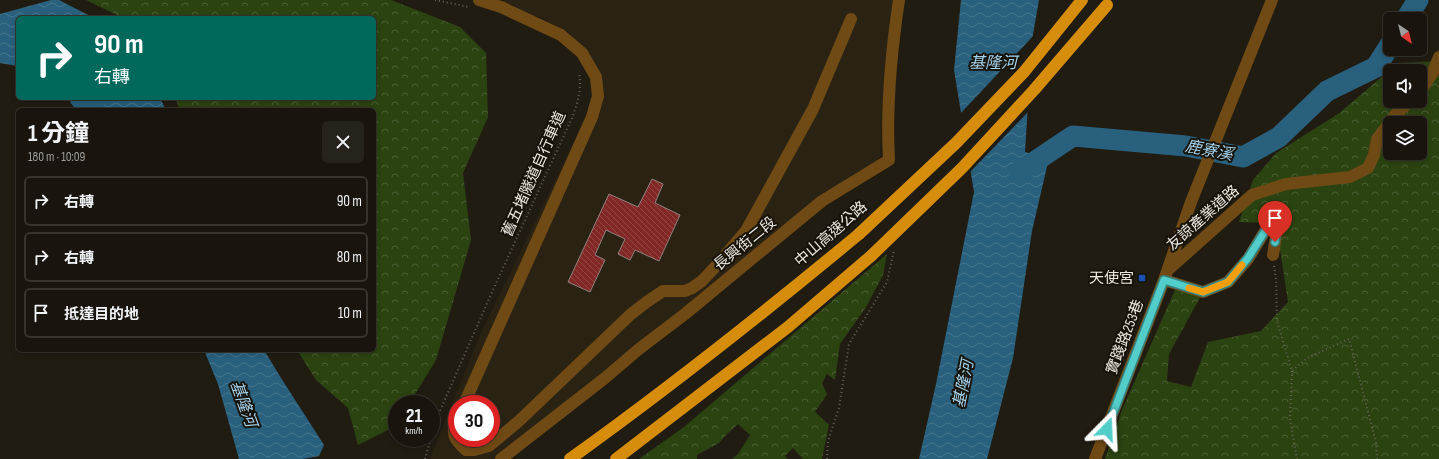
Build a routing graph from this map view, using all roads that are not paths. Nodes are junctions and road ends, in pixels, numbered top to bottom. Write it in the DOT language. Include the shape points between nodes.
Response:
graph roads {
  1 [pos="899,0"];
  2 [pos="1082,0"];
  3 [pos="1272,0"];
  4 [pos="1109,2"];
  5 [pos="475,4"];
  6 [pos="851,19"];
  7 [pos="1439,57"];
  8 [pos="1427,82"];
  9 [pos="1402,108"];
  10 [pos="1181,230"];
  11 [pos="1196,245"];
  12 [pos="1273,255"];
  13 [pos="1166,275"];
  14 [pos="468,395"];
  15 [pos="465,455"];
  16 [pos="501,459"];
  17 [pos="570,459"];
  18 [pos="616,459"];
  19 [pos="1095,459"];
  1 -- 16 [label="street, 長興街二段" via="888,111 889,160 822,201 685,314"];
  2 -- 17 [label="highway, 中山高速公路, bridge" via="1024,72 956,143 858,234 771,306 630,416"];
  3 -- 10 [label="street, 實踐路253巷"];
  4 -- 18 [label="highway, bridge" via="1034,90 962,168 871,256 788,327"];
  5 -- 14 [label="street" via="501,6 561,35 582,54 589,65 596,77 598,96 592,117"];
  6 -- 15 [label="street" via="813,109 746,231 716,266 692,288 685,291 663,291 652,298 631,314 519,421 489,446"];
  7 -- 8 [label="street"];
  9 -- 11 [label="street, 友諒產業道路" via="1376,138 1374,155 1368,168 1350,177 1286,184 1252,196"];
  10 -- 11 [label="street" via="1183,244"];
  10 -- 13 [label="street, 實踐路253巷"];
  11 -- 13 [label="street, 友諒產業道路"];
  12 -- 13 [label="street" via="1277,230 1273,223 1228,282 1203,292"];
  13 -- 19 [label="street, 實踐路253巷"];
}
